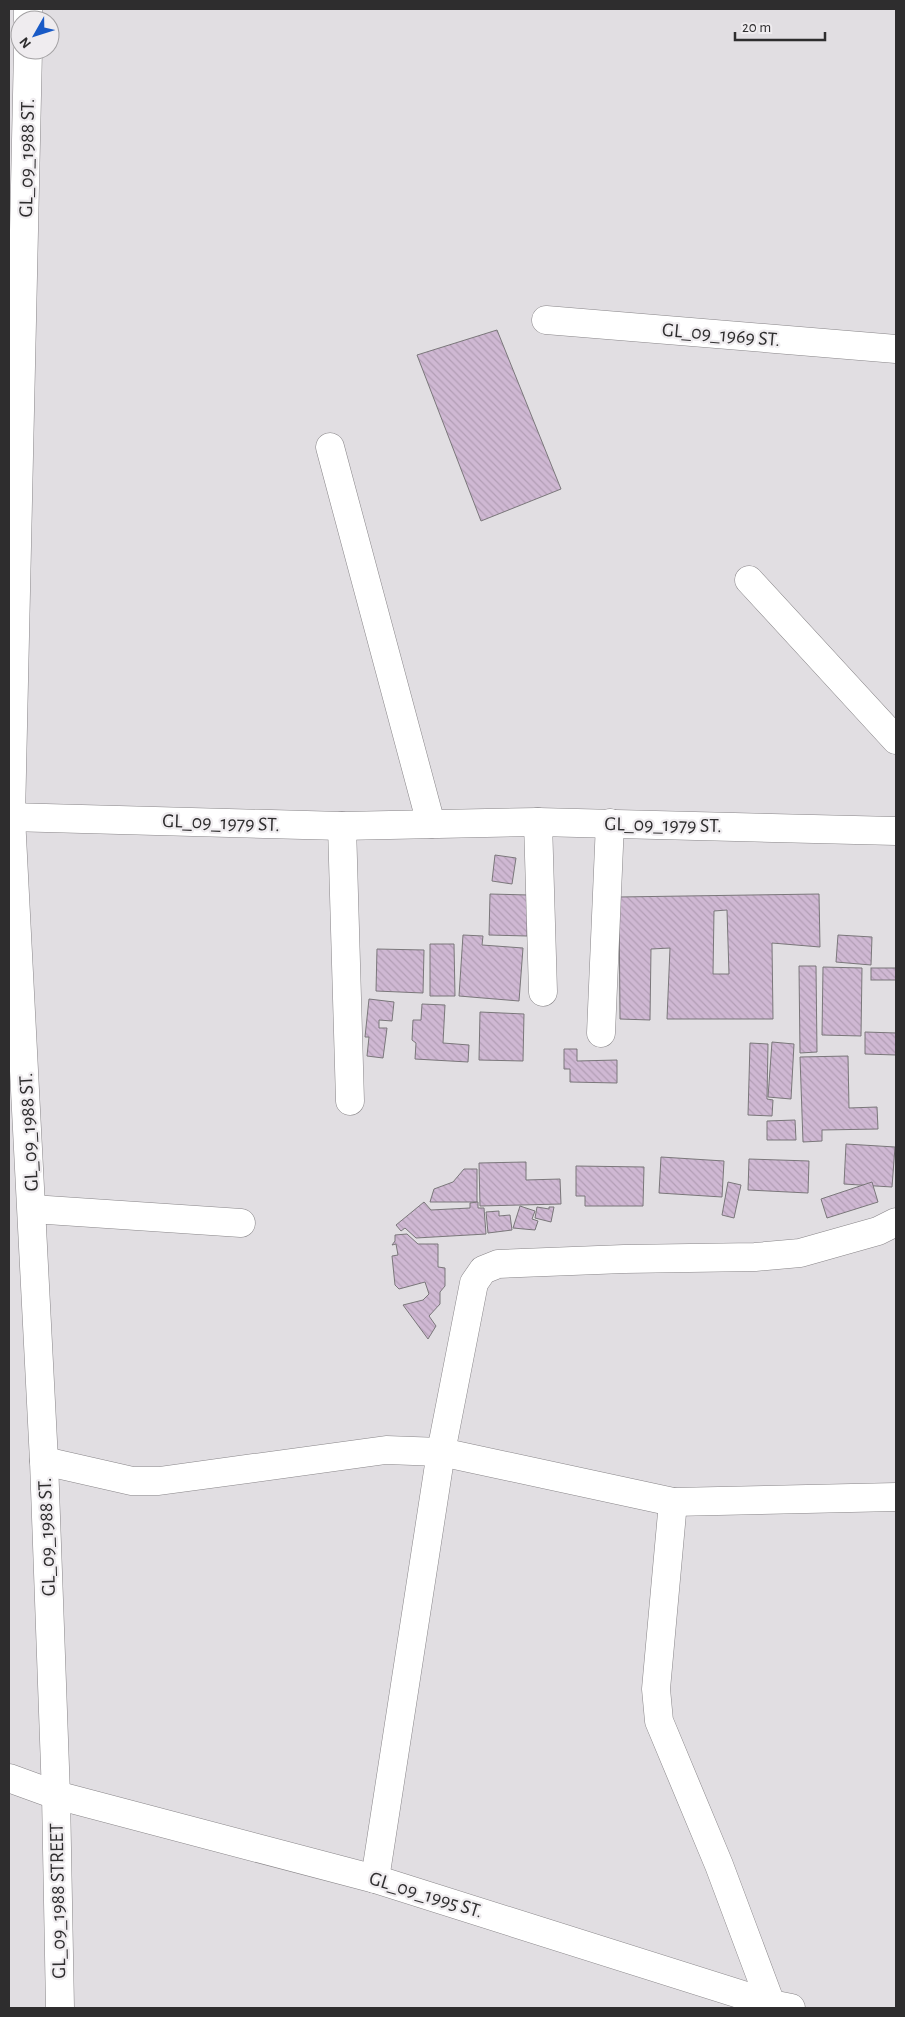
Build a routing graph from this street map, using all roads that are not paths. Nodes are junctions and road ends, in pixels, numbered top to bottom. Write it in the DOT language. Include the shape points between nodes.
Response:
graph roads {
  1 [pos="26,60"];
  2 [pos="18,92"];
  3 [pos="546,320"];
  4 [pos="896,349"];
  5 [pos="330,447"];
  6 [pos="749,580"];
  7 [pos="896,740"];
  8 [pos="10,817"];
  9 [pos="538,822"];
  10 [pos="431,824"];
  11 [pos="610,824"];
  12 [pos="342,826"];
  13 [pos="896,831"];
  14 [pos="543,992"];
  15 [pos="601,1033"];
  16 [pos="350,1101"];
  17 [pos="32,1209"];
  18 [pos="241,1222"];
  19 [pos="896,1222"];
  20 [pos="441,1452"];
  21 [pos="44,1461"];
  22 [pos="896,1497"];
  23 [pos="673,1502"];
  24 [pos="9,1778"];
  25 [pos="56,1795"];
  26 [pos="375,1879"];
  27 [pos="781,2006"];
  28 [pos="60,2008"];
  1 -- 2 [label="street, GL_09_1988 ST."];
  2 -- 8 [label="street, GL_09_1988 ST."];
  3 -- 4 [label="street, GL_09_1969 ST."];
  5 -- 10 [label="street"];
  6 -- 7 [label="street"];
  8 -- 12 [label="street, GL_09_1979 ST."];
  8 -- 17 [label="street, GL_09_1988 ST."];
  9 -- 10 [label="street, GL_09_1979 ST."];
  9 -- 11 [label="street, GL_09_1979 ST."];
  9 -- 14 [label="street"];
  10 -- 12 [label="street, GL_09_1979 ST."];
  11 -- 13 [label="street, GL_09_1979 ST."];
  11 -- 15 [label="street"];
  12 -- 16 [label="street"];
  17 -- 18 [label="street"];
  17 -- 21 [label="street, GL_09_1988 ST."];
  19 -- 20 [label="street" via="800,1253 498,1264 483,1270 474,1283"];
  20 -- 21 [label="street" via="357,1452 159,1481 132,1481"];
  20 -- 23 [label="street"];
  20 -- 26 [label="street"];
  21 -- 25 [label="street, GL_09_1988 ST."];
  22 -- 23 [label="street"];
  23 -- 27 [label="street" via="656,1689 659,1721"];
  24 -- 25 [label="street, GL_09_1995 ST."];
  25 -- 26 [label="street, GL_09_1995 ST."];
  25 -- 28 [label="street, GL_09_1988 STREET"];
  26 -- 27 [label="street, GL_09_1995 ST."];
}
